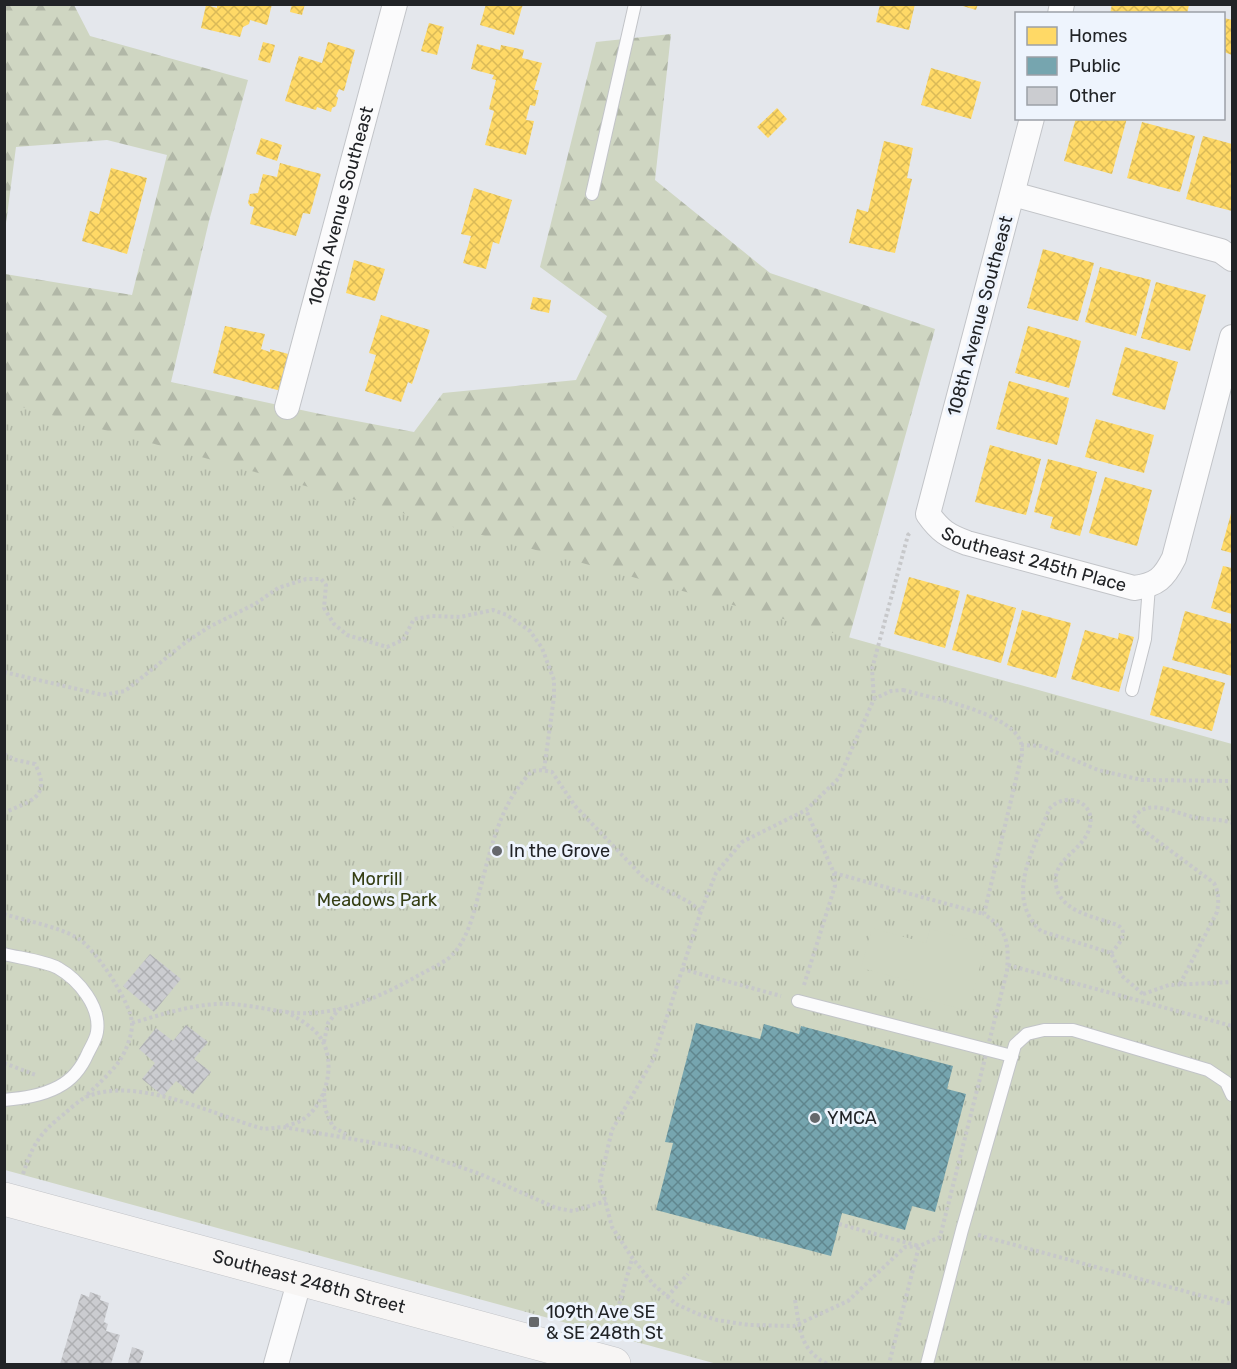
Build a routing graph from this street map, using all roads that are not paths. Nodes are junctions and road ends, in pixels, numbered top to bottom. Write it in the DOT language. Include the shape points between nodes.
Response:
graph roads {
  1 [pos="395,4"];
  2 [pos="635,4"];
  3 [pos="1032,120"];
  4 [pos="592,194"];
  5 [pos="1013,194"];
  6 [pos="1233,259"];
  7 [pos="1233,337"];
  8 [pos="287,407"];
  9 [pos="928,514"];
  10 [pos="1149,586"];
  11 [pos="1132,690"];
  12 [pos="4,954"];
  13 [pos="798,1001"];
  14 [pos="1012,1056"];
  15 [pos="1233,1095"];
  16 [pos="4,1100"];
  17 [pos="13,1190"];
  18 [pos="300,1280"];
  19 [pos="611,1351"];
  20 [pos="276,1365"];
  21 [pos="927,1365"];
  1 -- 8 [label="street, 106th Avenue Southeast"];
  2 -- 4 [label="lane"];
  3 -- 5 [label="street, 108th Avenue Southeast"];
  5 -- 6 [label="street" via="1221,251"];
  5 -- 9 [label="street, 108th Avenue Southeast"];
  7 -- 10 [label="street" via="1174,558 1165,575"];
  9 -- 10 [label="street, Southeast 245th Place" via="950,537 968,543 1134,588"];
  10 -- 11 [label="lane" via="1145,639"];
  12 -- 16 [label="lane" via="57,967 74,980 96,1013 97,1033 86,1059 63,1084 33,1097"];
  13 -- 14 [label="lane"];
  14 -- 15 [label="lane" via="1015,1045 1027,1034 1073,1030 1208,1070 1226,1082"];
  14 -- 21 [label="lane"];
  17 -- 18 [label="street, Southeast 248th Street"];
  18 -- 19 [label="street, Southeast 248th Street"];
  18 -- 20 [label="street"];
}
